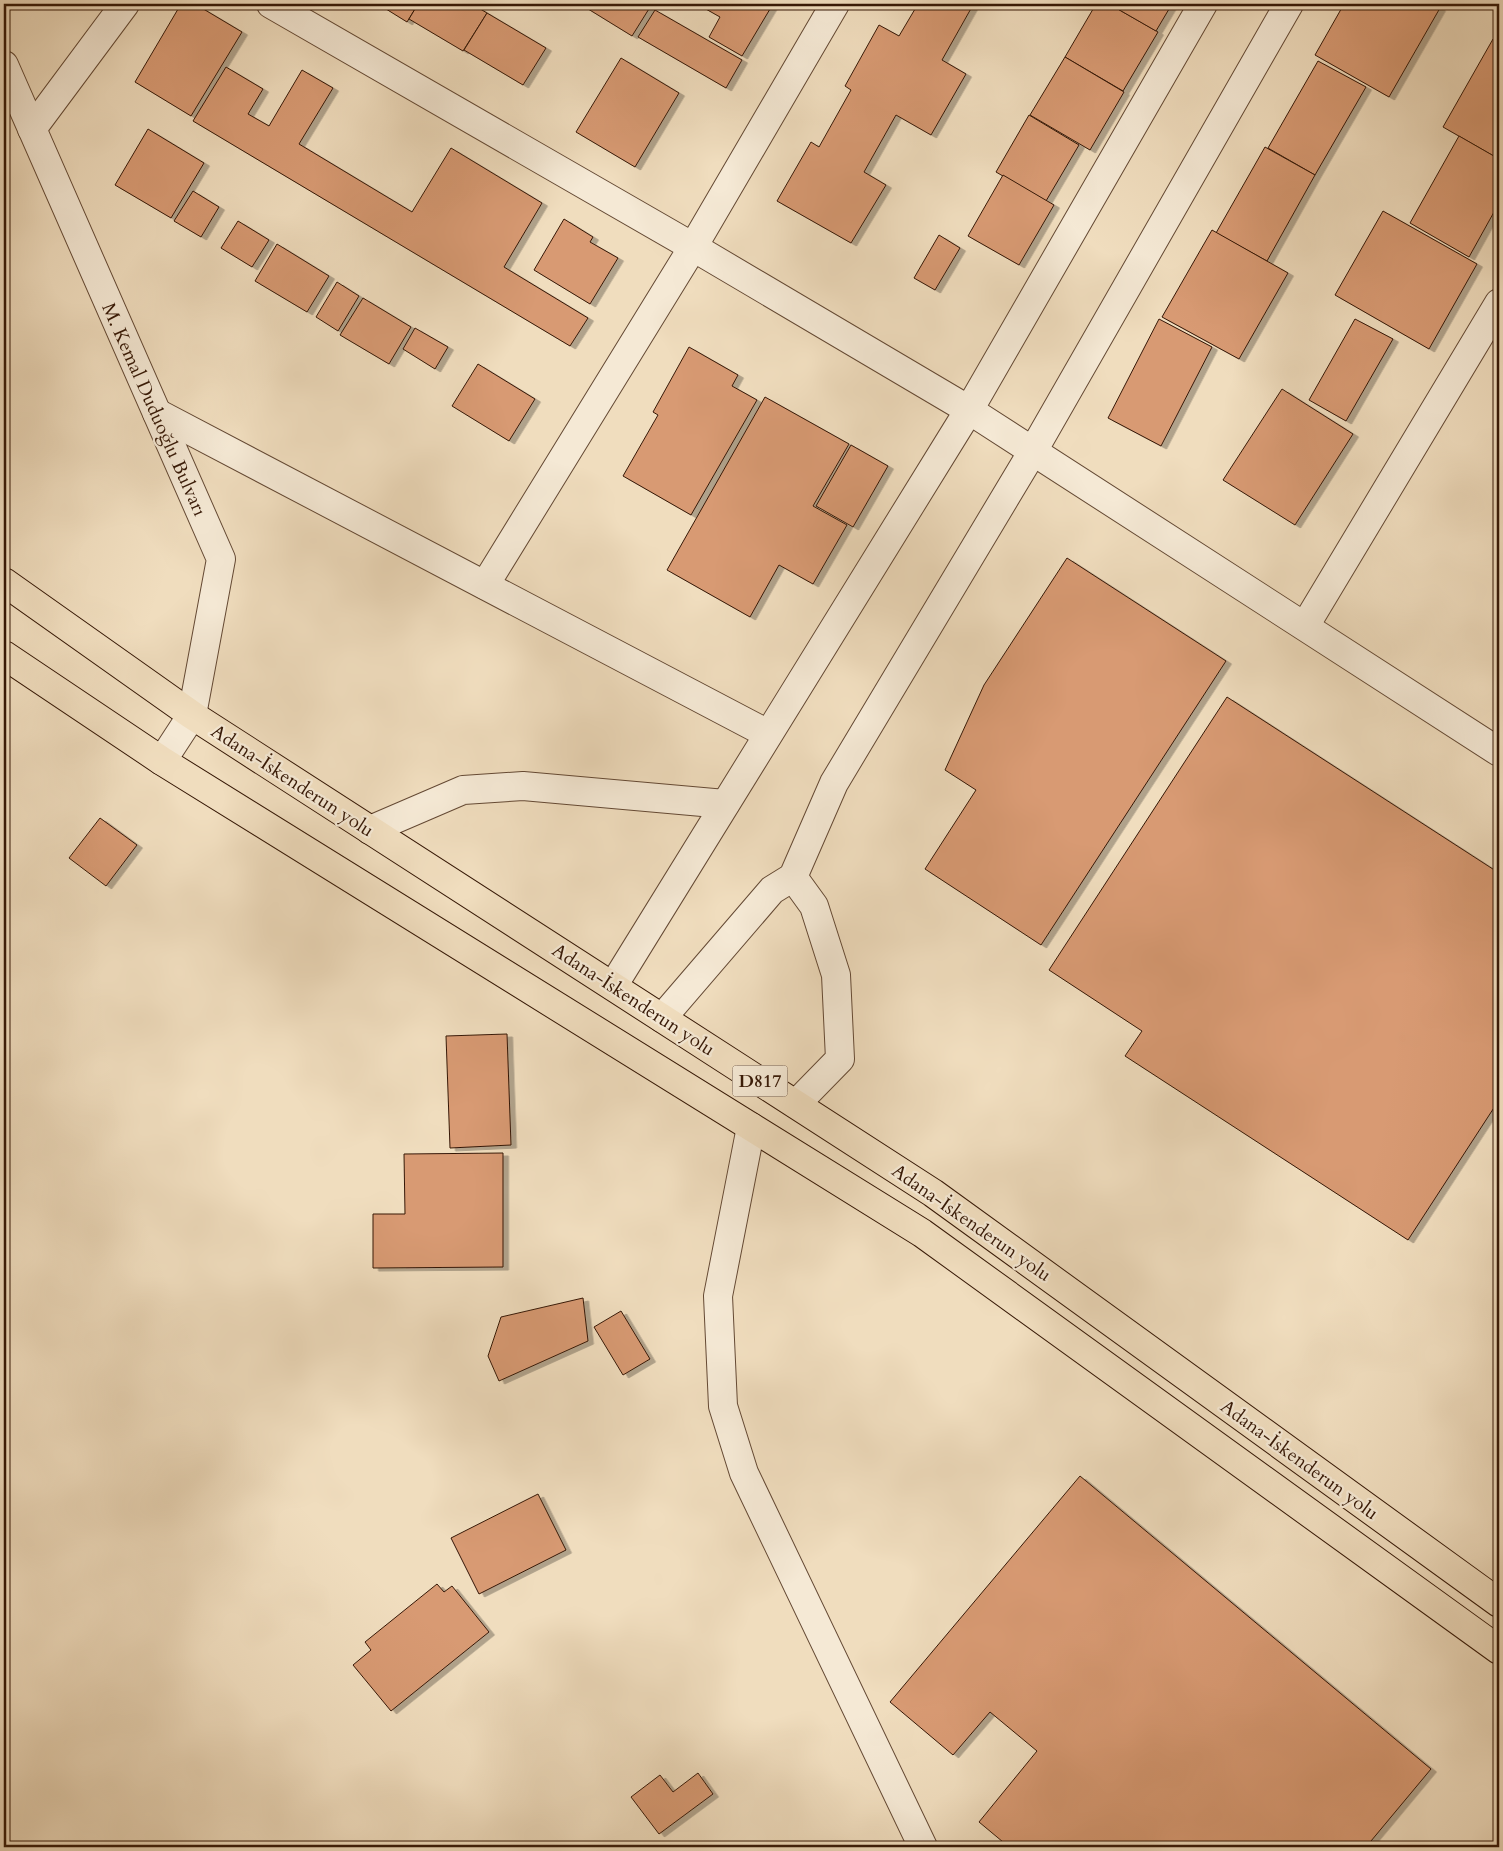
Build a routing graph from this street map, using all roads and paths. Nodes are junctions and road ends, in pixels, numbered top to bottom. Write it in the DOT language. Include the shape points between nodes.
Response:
graph roads {
  1 [pos="125,4"];
  2 [pos="271,4"];
  3 [pos="835,4"];
  4 [pos="1203,4"];
  5 [pos="1290,4"];
  6 [pos="4,65"];
  7 [pos="32,129"];
  8 [pos="693,247"];
  9 [pos="1499,304"];
  10 [pos="969,410"];
  11 [pos="157,413"];
  12 [pos="1033,451"];
  13 [pos="4,582"];
  14 [pos="485,585"];
  15 [pos="1305,626"];
  16 [pos="4,655"];
  17 [pos="192,715"];
  18 [pos="768,734"];
  19 [pos="1499,752"];
  20 [pos="162,761"];
  21 [pos="725,804"];
  22 [pos="370,830"];
  23 [pos="792,877"];
  24 [pos="613,986"];
  25 [pos="662,1018"];
  26 [pos="796,1104"];
  27 [pos="751,1127"];
  28 [pos="1499,1603"];
  29 [pos="1499,1650"];
  30 [pos="923,1847"];
  1 -- 7 [label="street"];
  2 -- 8 [label="street"];
  3 -- 8 [label="street"];
  4 -- 10 [label="street"];
  5 -- 12 [label="street"];
  6 -- 7 [label="street, M. Kemal Duduoğlu Bulvarı"];
  7 -- 11 [label="street, M. Kemal Duduoğlu Bulvarı"];
  8 -- 10 [label="street"];
  8 -- 14 [label="street"];
  9 -- 15 [label="street"];
  10 -- 12 [label="street"];
  10 -- 18 [label="street"];
  11 -- 14 [label="street"];
  11 -- 17 [label="street, M. Kemal Duduoğlu Bulvarı" via="221,559"];
  12 -- 15 [label="street"];
  12 -- 23 [label="street" via="834,783"];
  13 -- 17 [label="highway, Adana-İskenderun yolu / D817"];
  14 -- 18 [label="street"];
  15 -- 19 [label="street"];
  16 -- 20 [label="highway, D817"];
  17 -- 20 [label="street, M. Kemal Duduoğlu Bulvarı"];
  17 -- 22 [label="highway, Adana-İskenderun yolu / D817"];
  18 -- 21 [label="street"];
  20 -- 27 [label="highway, D817"];
  21 -- 22 [label="street" via="523,786 473,789 463,790"];
  21 -- 24 [label="street"];
  22 -- 24 [label="highway, Adana-İskenderun yolu / D817"];
  23 -- 25 [label="street" via="772,890"];
  23 -- 26 [label="street" via="814,906 836,974 840,1059"];
  24 -- 25 [label="highway, Adana-İskenderun yolu / D817"];
  25 -- 26 [label="highway, Adana-İskenderun yolu / D817"];
  26 -- 28 [label="highway, Adana-İskenderun yolu / D817" via="933,1193"];
  27 -- 29 [label="highway, D817" via="922,1233"];
  27 -- 30 [label="street" via="718,1296 723,1406 744,1473"];
}
